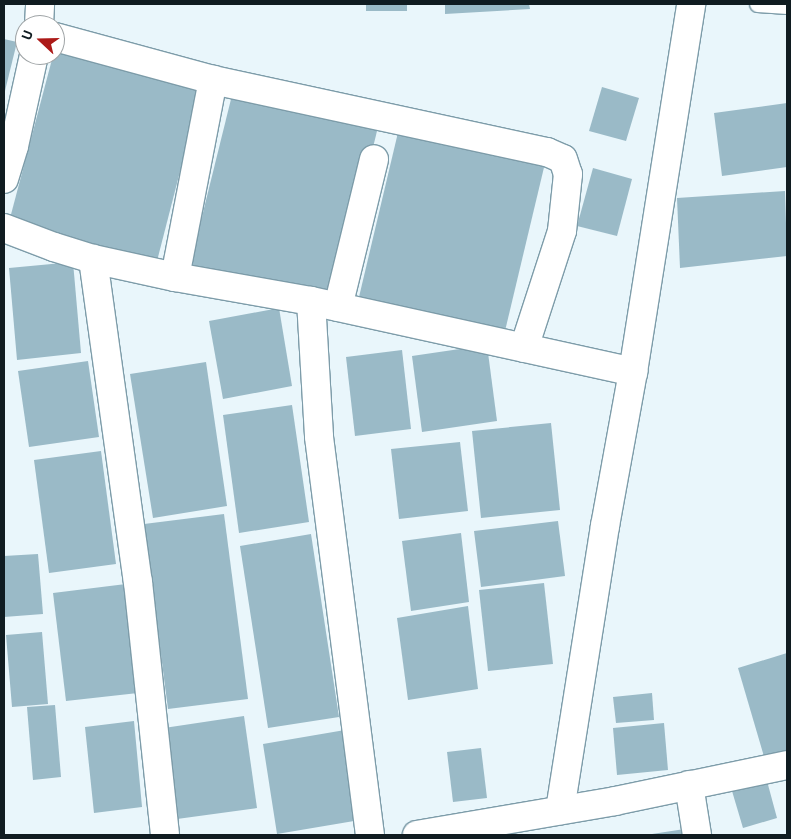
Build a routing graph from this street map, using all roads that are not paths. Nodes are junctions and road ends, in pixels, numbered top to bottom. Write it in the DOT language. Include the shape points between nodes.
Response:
graph roads {
  1 [pos="691,4"];
  2 [pos="758,4"];
  3 [pos="787,6"];
  4 [pos="65,40"];
  5 [pos="32,65"];
  6 [pos="213,80"];
  7 [pos="374,159"];
  8 [pos="4,179"];
  9 [pos="4,228"];
  10 [pos="93,259"];
  11 [pos="175,277"];
  12 [pos="311,301"];
  13 [pos="338,307"];
  14 [pos="524,348"];
  15 [pos="633,372"];
  16 [pos="787,765"];
  17 [pos="689,785"];
  18 [pos="560,810"];
  19 [pos="464,832"];
  20 [pos="165,835"];
  21 [pos="370,835"];
  22 [pos="417,835"];
  23 [pos="697,835"];
  1 -- 15 [label="street"];
  2 -- 3 [label="lane"];
  4 -- 6 [label="street"];
  5 -- 8 [label="street"];
  6 -- 11 [label="street"];
  6 -- 14 [label="street" via="547,152 563,159 568,174 562,231"];
  7 -- 13 [label="street"];
  9 -- 10 [label="street"];
  10 -- 11 [label="street"];
  10 -- 20 [label="street" via="138,582"];
  11 -- 12 [label="street"];
  12 -- 13 [label="street"];
  12 -- 21 [label="street" via="319,437"];
  13 -- 14 [label="street"];
  14 -- 15 [label="street"];
  15 -- 18 [label="street" via="604,526"];
  16 -- 17 [label="street"];
  17 -- 18 [label="street"];
  17 -- 23 [label="street"];
  18 -- 19 [label="street"];
  19 -- 22 [label="street"];
}
